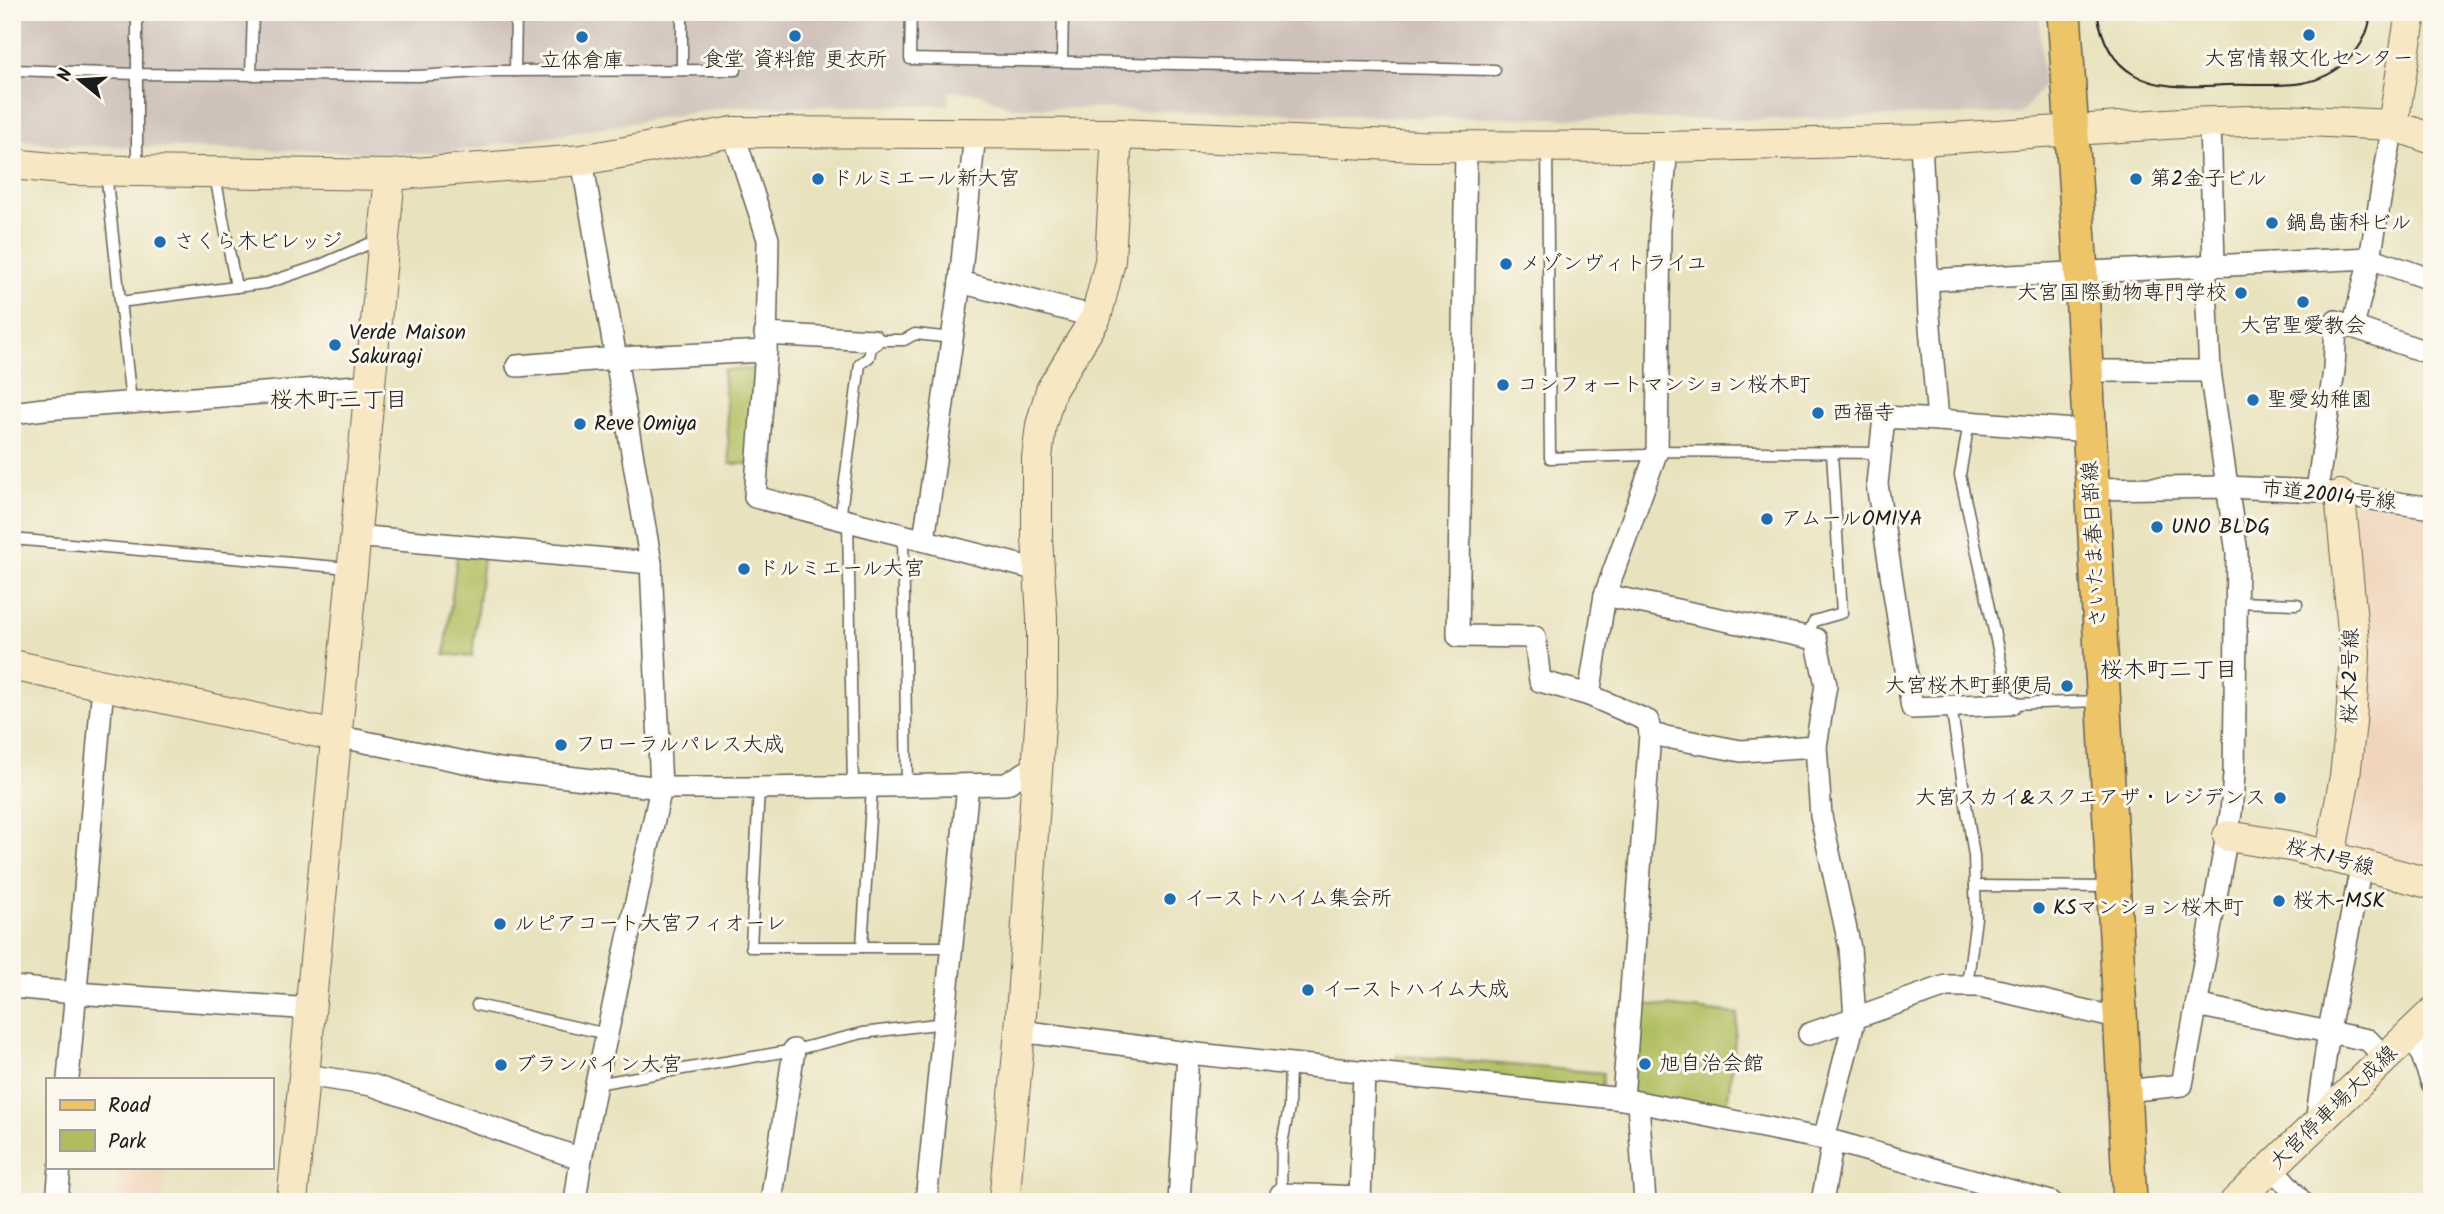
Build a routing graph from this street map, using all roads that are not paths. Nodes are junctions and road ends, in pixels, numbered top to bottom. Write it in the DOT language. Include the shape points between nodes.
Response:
graph roads {
  1 [pos="137,12"];
  2 [pos="253,12"];
  3 [pos="516,12"];
  4 [pos="682,12"];
  5 [pos="911,12"];
  6 [pos="1063,12"];
  7 [pos="2064,12"];
  8 [pos="2412,12"];
  9 [pos="1062,62"];
  10 [pos="12,70"];
  11 [pos="682,70"];
  12 [pos="736,70"];
  13 [pos="1495,70"];
  14 [pos="515,71"];
  15 [pos="137,74"];
  16 [pos="251,75"];
  17 [pos="2210,123"];
  18 [pos="2393,125"];
  19 [pos="2071,130"];
  20 [pos="733,132"];
  21 [pos="975,133"];
  22 [pos="1116,134"];
  23 [pos="2432,139"];
  24 [pos="1921,140"];
  25 [pos="1466,147"];
  26 [pos="1547,147"];
  27 [pos="1667,147"];
  28 [pos="582,160"];
  29 [pos="17,167"];
  30 [pos="106,170"];
  31 [pos="137,171"];
  32 [pos="214,172"];
  33 [pos="390,175"];
  34 [pos="384,237"];
  35 [pos="2370,258"];
  36 [pos="2210,265"];
  37 [pos="2081,272"];
  38 [pos="1928,280"];
  39 [pos="2432,280"];
  40 [pos="960,282"];
  41 [pos="236,286"];
  42 [pos="120,302"];
  43 [pos="1096,317"];
  44 [pos="2353,327"];
  45 [pos="952,338"];
  46 [pos="873,341"];
  47 [pos="766,342"];
  48 [pos="2432,354"];
  49 [pos="618,358"];
  50 [pos="516,366"];
  51 [pos="2086,371"];
  52 [pos="2210,371"];
  53 [pos="371,385"];
  54 [pos="131,402"];
  55 [pos="12,413"];
  56 [pos="1938,419"];
  57 [pos="1969,422"];
  58 [pos="2089,430"];
  59 [pos="1657,452"];
  60 [pos="1832,453"];
  61 [pos="1881,453"];
  62 [pos="2226,487"];
  63 [pos="2093,489"];
  64 [pos="2328,493"];
  65 [pos="2432,508"];
  66 [pos="844,521"];
  67 [pos="355,536"];
  68 [pos="913,538"];
  69 [pos="12,539"];
  70 [pos="651,564"];
  71 [pos="352,568"];
  72 [pos="1038,570"];
  73 [pos="1605,595"];
  74 [pos="2236,602"];
  75 [pos="2297,604"];
  76 [pos="1806,637"];
  77 [pos="12,664"];
  78 [pos="103,686"];
  79 [pos="1589,695"];
  80 [pos="2103,701"];
  81 [pos="2010,704"];
  82 [pos="1951,706"];
  83 [pos="1650,734"];
  84 [pos="336,736"];
  85 [pos="1816,746"];
  86 [pos="1038,765"];
  87 [pos="968,785"];
  88 [pos="863,786"];
  89 [pos="907,786"];
  90 [pos="661,788"];
  91 [pos="759,789"];
  92 [pos="2228,836"];
  93 [pos="2330,857"];
  94 [pos="2358,882"];
  95 [pos="2432,884"];
  96 [pos="1975,886"];
  97 [pos="2114,887"];
  98 [pos="862,947"];
  99 [pos="951,947"];
  100 [pos="1967,986"];
  101 [pos="12,987"];
  102 [pos="75,993"];
  103 [pos="477,1005"];
  104 [pos="2196,1005"];
  105 [pos="312,1009"];
  106 [pos="1855,1018"];
  107 [pos="2121,1018"];
  108 [pos="2422,1022"];
  109 [pos="944,1023"];
  110 [pos="2329,1030"];
  111 [pos="1020,1031"];
  112 [pos="607,1034"];
  113 [pos="1809,1034"];
  114 [pos="794,1050"];
  115 [pos="1188,1053"];
  116 [pos="2385,1058"];
  117 [pos="1290,1063"];
  118 [pos="1364,1071"];
  119 [pos="305,1075"];
  120 [pos="68,1078"];
  121 [pos="2432,1083"];
  122 [pos="596,1084"];
  123 [pos="2125,1091"];
  124 [pos="1631,1101"];
  125 [pos="2316,1124"];
  126 [pos="1829,1140"];
  127 [pos="581,1159"];
  128 [pos="2272,1167"];
  129 [pos="60,1168"];
  130 [pos="1281,1194"];
  131 [pos="1360,1199"];
  132 [pos="57,1202"];
  133 [pos="292,1202"];
  134 [pos="575,1202"];
  135 [pos="771,1202"];
  136 [pos="926,1202"];
  137 [pos="1004,1202"];
  138 [pos="1179,1202"];
  139 [pos="1645,1202"];
  140 [pos="1822,1202"];
  141 [pos="2051,1202"];
  142 [pos="2130,1202"];
  143 [pos="2235,1202"];
  144 [pos="2302,1202"];
  1 -- 15 [label="lane"];
  2 -- 16 [label="lane"];
  3 -- 14 [label="lane"];
  4 -- 11 [label="lane"];
  5 -- 9 [label="lane" via="910,59"];
  6 -- 9 [label="lane"];
  7 -- 19 [label="main road, さいたま春日部線"];
  8 -- 18 [label="street"];
  9 -- 13 [label="lane"];
  10 -- 15 [label="lane"];
  11 -- 12 [label="lane"];
  11 -- 14 [label="lane"];
  14 -- 16 [label="lane" via="418,76"];
  15 -- 16 [label="lane"];
  15 -- 31 [label="lane"];
  17 -- 18 [label="street" via="2285,120"];
  17 -- 19 [label="street"];
  17 -- 36 [label="street"];
  18 -- 23 [label="street"];
  18 -- 35 [label="street"];
  19 -- 24 [label="street"];
  19 -- 37 [label="main road, さいたま春日部線"];
  20 -- 21 [label="street"];
  20 -- 28 [label="street"];
  20 -- 47 [label="street" via="768,239"];
  21 -- 22 [label="street"];
  21 -- 40 [label="street"];
  22 -- 25 [label="street"];
  22 -- 43 [label="street" via="1110,261"];
  24 -- 27 [label="street"];
  24 -- 38 [label="street"];
  25 -- 26 [label="street"];
  25 -- 79 [label="street" via="1458,636 1535,637 1541,681"];
  26 -- 27 [label="street"];
  26 -- 59 [label="lane" via="1550,458"];
  27 -- 59 [label="street" via="1660,226"];
  28 -- 33 [label="street"];
  28 -- 49 [label="street"];
  29 -- 30 [label="street"];
  30 -- 31 [label="street"];
  30 -- 42 [label="lane"];
  31 -- 32 [label="street"];
  32 -- 33 [label="street"];
  32 -- 41 [label="lane"];
  33 -- 34 [label="street"];
  34 -- 41 [label="lane" via="267,283"];
  34 -- 53 [label="street"];
  35 -- 36 [label="street"];
  35 -- 39 [label="street"];
  35 -- 44 [label="street"];
  36 -- 37 [label="street"];
  36 -- 52 [label="street"];
  37 -- 38 [label="street"];
  37 -- 51 [label="main road, さいたま春日部線"];
  38 -- 56 [label="street"];
  40 -- 43 [label="street"];
  40 -- 45 [label="street"];
  41 -- 42 [label="lane"];
  42 -- 54 [label="lane"];
  43 -- 72 [label="street" via="1051,390 1041,425"];
  44 -- 48 [label="street"];
  44 -- 64 [label="street" via="2336,321"];
  45 -- 46 [label="lane" via="915,334 904,340"];
  45 -- 68 [label="street"];
  46 -- 47 [label="street"];
  46 -- 66 [label="lane" via="869,358 860,364"];
  47 -- 49 [label="street"];
  47 -- 66 [label="street" via="755,497"];
  49 -- 50 [label="street"];
  49 -- 70 [label="street"];
  51 -- 52 [label="street"];
  51 -- 58 [label="main road, さいたま春日部線"];
  52 -- 62 [label="street"];
  53 -- 54 [label="street"];
  53 -- 67 [label="street"];
  54 -- 55 [label="street"];
  56 -- 57 [label="street"];
  56 -- 61 [label="street" via="1884,417"];
  57 -- 58 [label="street"];
  57 -- 81 [label="lane" via="1960,475"];
  58 -- 63 [label="main road, さいたま春日部線"];
  59 -- 60 [label="lane"];
  59 -- 73 [label="street"];
  60 -- 61 [label="lane"];
  60 -- 76 [label="lane" via="1842,613 1814,621"];
  61 -- 82 [label="street" via="1877,484 1912,708"];
  62 -- 63 [label="street, 市道20014号線"];
  62 -- 64 [label="street, 市道20014号線"];
  62 -- 74 [label="street" via="2237,553"];
  63 -- 80 [label="main road, さいたま春日部線"];
  64 -- 65 [label="street, 市道20014号線"];
  64 -- 93 [label="street, 桜木2号線" via="2355,652 2345,776"];
  66 -- 68 [label="street"];
  66 -- 88 [label="lane"];
  67 -- 70 [label="street"];
  67 -- 71 [label="street"];
  68 -- 72 [label="street"];
  68 -- 89 [label="lane"];
  69 -- 71 [label="lane"];
  70 -- 90 [label="street"];
  71 -- 84 [label="street"];
  72 -- 86 [label="street" via="1042,617"];
  73 -- 76 [label="street"];
  73 -- 79 [label="street"];
  74 -- 75 [label="lane"];
  74 -- 92 [label="street" via="2234,774"];
  76 -- 85 [label="street" via="1816,639 1826,685"];
  77 -- 78 [label="street"];
  78 -- 84 [label="street"];
  78 -- 102 [label="street"];
  79 -- 83 [label="street" via="1648,721"];
  80 -- 81 [label="lane"];
  80 -- 97 [label="main road, さいたま春日部線"];
  81 -- 82 [label="street"];
  82 -- 96 [label="lane"];
  83 -- 85 [label="street" via="1741,751"];
  83 -- 124 [label="street"];
  84 -- 90 [label="street" via="499,769"];
  84 -- 105 [label="street"];
  85 -- 106 [label="street" via="1821,816 1850,948"];
  86 -- 87 [label="street" via="1006,784"];
  86 -- 111 [label="street"];
  87 -- 89 [label="street"];
  87 -- 99 [label="street"];
  88 -- 89 [label="street"];
  88 -- 91 [label="street"];
  88 -- 98 [label="lane"];
  90 -- 91 [label="street"];
  90 -- 112 [label="street"];
  91 -- 98 [label="lane" via="751,947"];
  92 -- 93 [label="street, 桜木1号線"];
  92 -- 104 [label="street"];
  93 -- 95 [label="street, 桜木1号線"];
  94 -- 110 [label="street"];
  96 -- 97 [label="lane"];
  96 -- 100 [label="lane" via="1976,918"];
  97 -- 107 [label="main road, さいたま春日部線"];
  98 -- 99 [label="lane"];
  99 -- 109 [label="street"];
  100 -- 106 [label="street" via="1947,986"];
  100 -- 107 [label="street"];
  101 -- 102 [label="street"];
  102 -- 105 [label="street"];
  102 -- 120 [label="street"];
  103 -- 112 [label="lane"];
  104 -- 110 [label="street"];
  104 -- 123 [label="street" via="2182,1086"];
  105 -- 119 [label="street"];
  106 -- 113 [label="street"];
  106 -- 126 [label="street"];
  107 -- 123 [label="main road, さいたま春日部線"];
  108 -- 116 [label="street, 大宮停車場大成線"];
  108 -- 121 [label="street"];
  109 -- 114 [label="lane" via="863,1033"];
  109 -- 136 [label="street"];
  110 -- 116 [label="street" via="2368,1040"];
  110 -- 125 [label="street"];
  111 -- 115 [label="street"];
  111 -- 137 [label="street"];
  112 -- 122 [label="street"];
  114 -- 122 [label="lane"];
  114 -- 135 [label="street"];
  115 -- 117 [label="street"];
  115 -- 138 [label="street"];
  116 -- 125 [label="street, 大宮停車場大成線"];
  117 -- 118 [label="street"];
  117 -- 130 [label="lane"];
  118 -- 124 [label="street"];
  118 -- 131 [label="street"];
  119 -- 127 [label="street" via="372,1086"];
  119 -- 133 [label="street"];
  122 -- 127 [label="street"];
  123 -- 142 [label="main road, さいたま春日部線"];
  124 -- 126 [label="street"];
  124 -- 139 [label="street"];
  125 -- 128 [label="street, 大宮停車場大成線"];
  126 -- 140 [label="street"];
  126 -- 141 [label="street"];
  127 -- 134 [label="street"];
  128 -- 143 [label="street, 大宮停車場大成線"];
  128 -- 144 [label="street"];
  129 -- 132 [label="street"];
  130 -- 131 [label="street"];
}
